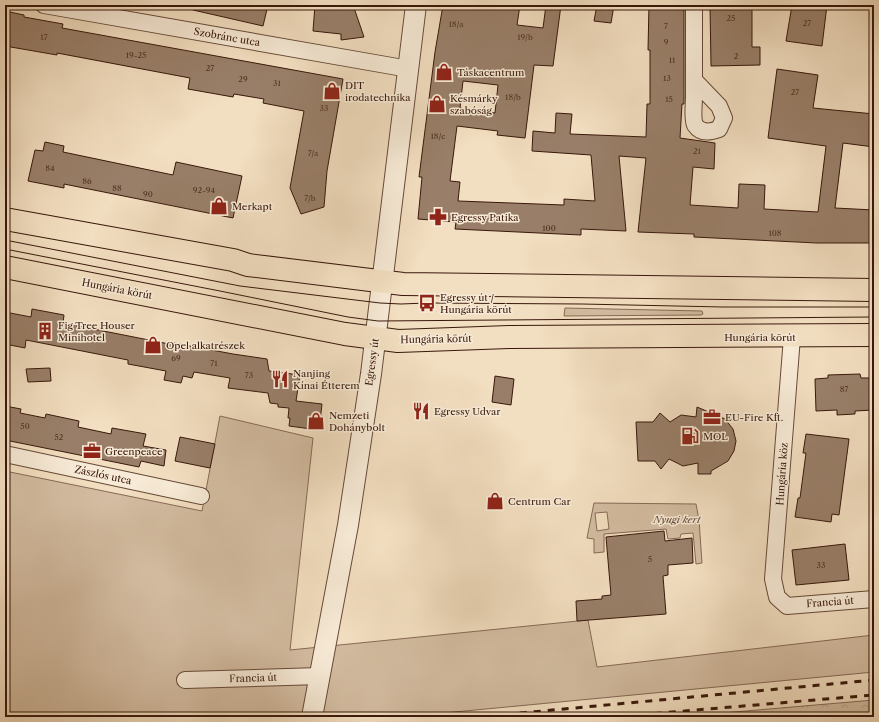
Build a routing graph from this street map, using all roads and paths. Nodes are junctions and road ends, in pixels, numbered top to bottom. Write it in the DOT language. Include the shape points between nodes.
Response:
graph roads {
  1 [pos="44,5"];
  2 [pos="416,5"];
  3 [pos="694,5"];
  4 [pos="77,8"];
  5 [pos="409,69"];
  6 [pos="694,80"];
  7 [pos="5,219"];
  8 [pos="5,267"];
  9 [pos="382,282"];
  10 [pos="874,290"];
  11 [pos="874,335"];
  12 [pos="792,337"];
  13 [pos="376,338"];
  14 [pos="5,454"];
  15 [pos="201,496"];
  16 [pos="874,599"];
  17 [pos="787,606"];
  18 [pos="320,676"];
  19 [pos="185,680"];
  20 [pos="312,717"];
  1 -- 4 [label="street, Szobránc utca"];
  2 -- 5 [label="street, Egressy út"];
  3 -- 6 [label="street"];
  4 -- 5 [label="street, Szobránc utca"];
  5 -- 9 [label="street, Egressy út"];
  7 -- 9 [label="main road" via="248,265"];
  8 -- 13 [label="main road, Hungária körút"];
  9 -- 10 [label="main road"];
  9 -- 13 [label="street, Egressy út"];
  11 -- 12 [label="main road, Hungária körút"];
  12 -- 13 [label="main road, Hungária körút" via="398,341"];
  12 -- 17 [label="street, Hungária köz" via="773,579 777,597"];
  13 -- 18 [label="street, Egressy út" via="348,525"];
  14 -- 15 [label="street, Zászlós utca"];
  16 -- 17 [label="street, Francia út"];
  18 -- 19 [label="street, Francia út"];
  18 -- 20 [label="street, Egressy út"];
}
